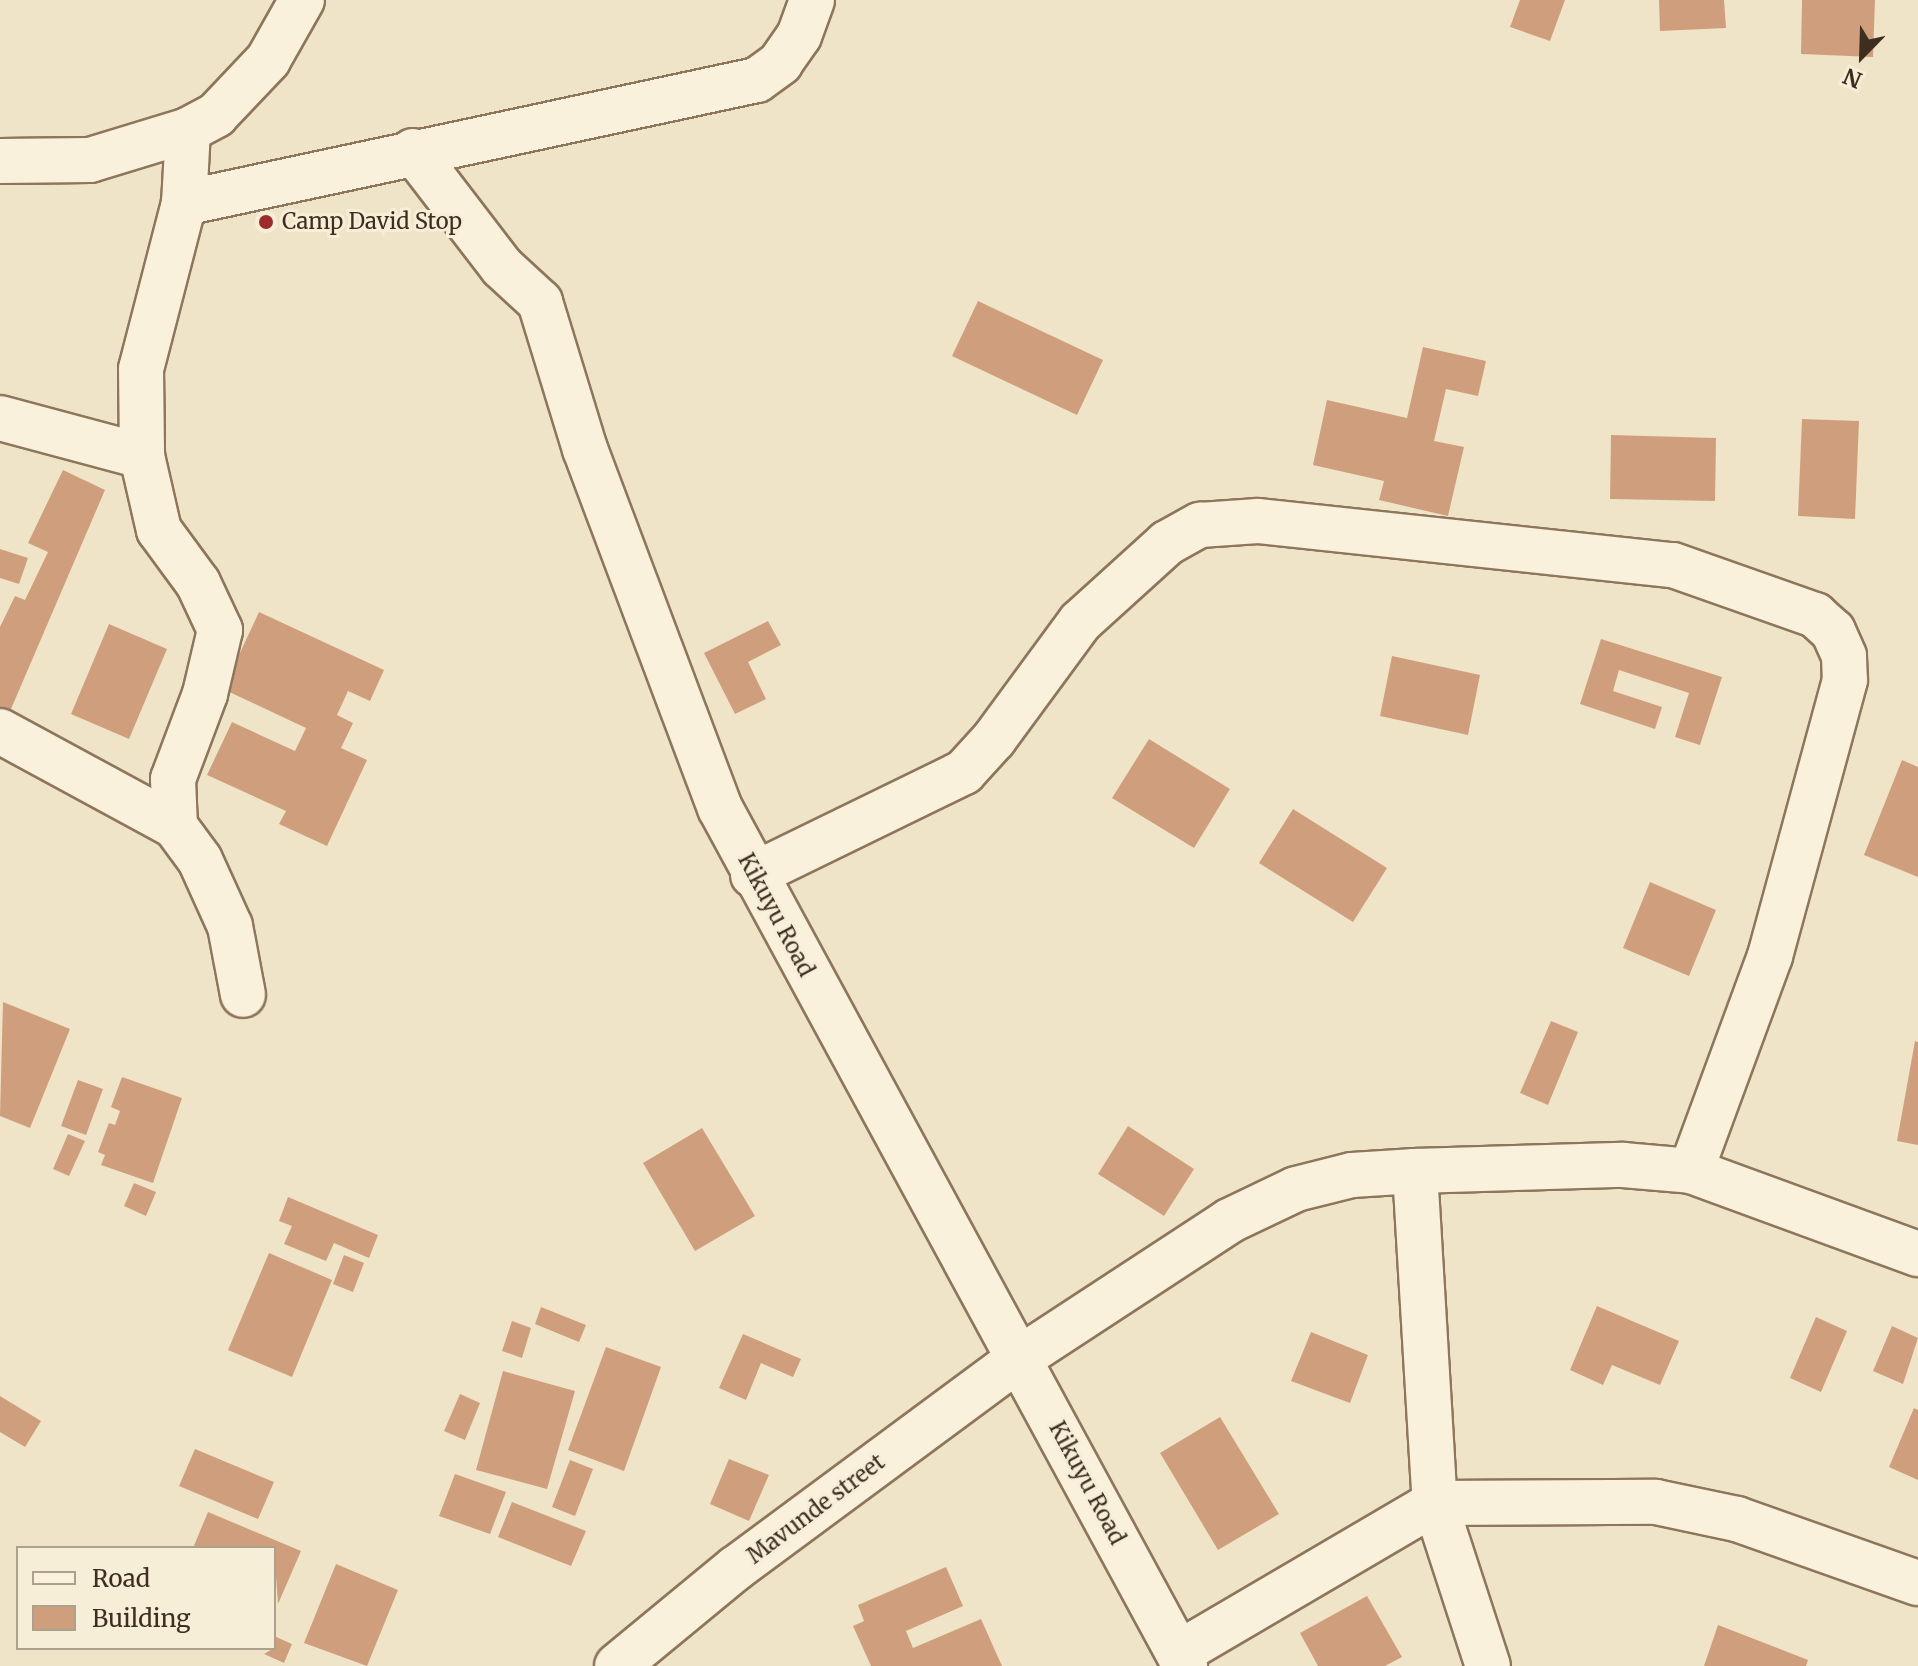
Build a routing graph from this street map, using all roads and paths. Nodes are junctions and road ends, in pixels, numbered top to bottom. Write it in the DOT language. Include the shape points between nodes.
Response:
graph roads {
  1 [pos="302,0"];
  2 [pos="812,0"];
  3 [pos="188,130"];
  4 [pos="413,151"];
  5 [pos="0,161"];
  6 [pos="184,203"];
  7 [pos="0,418"];
  8 [pos="142,456"];
  9 [pos="0,731"];
  10 [pos="175,826"];
  11 [pos="753,875"];
  12 [pos="243,995"];
  13 [pos="1415,1171"];
  14 [pos="1691,1171"];
  15 [pos="1918,1254"];
  16 [pos="1020,1358"];
  17 [pos="1435,1503"];
  18 [pos="1918,1583"];
  19 [pos="1182,1660"];
  20 [pos="617,1666"];
  21 [pos="1488,1666"];
  1 -- 3 [label="street" via="268,60 216,115"];
  2 -- 4 [label="street" via="799,36 780,63 757,80"];
  3 -- 5 [label="street" via="90,160"];
  3 -- 6 [label="street"];
  4 -- 6 [label="street"];
  4 -- 11 [label="street, Kikuyu Road" via="502,267 540,302 585,449 720,808"];
  6 -- 8 [label="street" via="141,369"];
  7 -- 8 [label="street"];
  8 -- 10 [label="street" via="159,530 198,583 220,630 205,694 173,779"];
  9 -- 10 [label="street"];
  10 -- 12 [label="street" via="200,860 230,926"];
  11 -- 14 [label="street" via="964,772 1080,622 1167,543 1200,525 1258,521 1673,565 1815,615 1833,631 1844,656 1845,680 1770,956"];
  11 -- 16 [label="street, Kikuyu Road"];
  13 -- 14 [label="street, Mavunde street" via="1623,1165"];
  13 -- 16 [label="street, Mavunde street" via="1352,1175 1296,1189 1229,1221"];
  13 -- 17 [label="street"];
  14 -- 15 [label="street, Mavunde street"];
  16 -- 19 [label="street, Kikuyu Road"];
  16 -- 20 [label="street, Mavunde street" via="736,1568"];
  17 -- 18 [label="street" via="1656,1502 1767,1529"];
  17 -- 19 [label="street"];
  17 -- 21 [label="street"];
}
